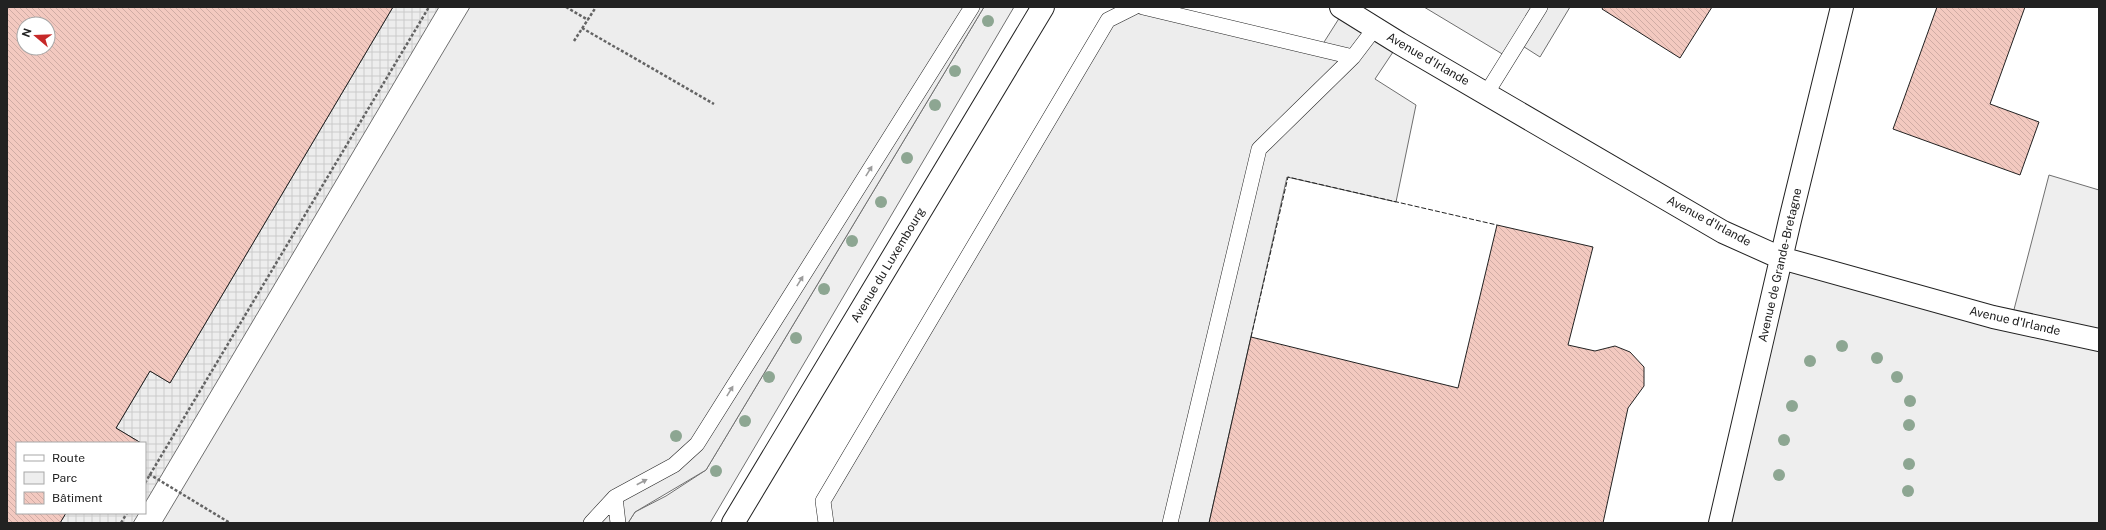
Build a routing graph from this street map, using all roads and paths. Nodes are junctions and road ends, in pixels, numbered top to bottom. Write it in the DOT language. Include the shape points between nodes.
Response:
graph roads {
  1 [pos="429,7"];
  2 [pos="566,7"];
  3 [pos="596,7"];
  4 [pos="972,7"];
  5 [pos="1043,7"];
  6 [pos="1134,7"];
  7 [pos="1143,7"];
  8 [pos="1341,7"];
  9 [pos="1540,7"];
  10 [pos="1842,7"];
  11 [pos="588,20"];
  12 [pos="582,28"];
  13 [pos="1375,28"];
  14 [pos="574,40"];
  15 [pos="1353,57"];
  16 [pos="1486,94"];
  17 [pos="714,104"];
  18 [pos="1781,258"];
  19 [pos="2099,340"];
  20 [pos="149,474"];
  21 [pos="146,480"];
  22 [pos="615,497"];
  23 [pos="126,514"];
  24 [pos="121,523"];
  25 [pos="230,523"];
  26 [pos="591,523"];
  27 [pos="618,523"];
  28 [pos="732,523"];
  29 [pos="826,523"];
  30 [pos="1170,523"];
  31 [pos="1720,523"];
  1 -- 20 [label="path"];
  2 -- 11 [label="path"];
  3 -- 11 [label="path"];
  22 -- 4 [label="lane, one-way" via="674,465 697,444"];
  5 -- 28 [label="street, Avenue du Luxembourg"];
  6 -- 29 [label="lane" via="1108,20 823,501"];
  7 -- 15 [label="lane"];
  8 -- 13 [label="street, Avenue d'Irlande"];
  9 -- 16 [label="lane"];
  10 -- 18 [label="street, Avenue de Grande-Bretagne"];
  11 -- 12 [label="path"];
  12 -- 14 [label="path"];
  12 -- 17 [label="path"];
  13 -- 15 [label="lane"];
  13 -- 16 [label="street, Avenue d'Irlande"];
  15 -- 30 [label="lane" via="1259,149"];
  16 -- 18 [label="street, Avenue d'Irlande" via="1724,232"];
  18 -- 19 [label="street, Avenue d'Irlande" via="1993,317"];
  18 -- 31 [label="street, Avenue de Grande-Bretagne"];
  20 -- 21 [label="path"];
  20 -- 25 [label="path"];
  22 -- 26 [label="lane"];
  22 -- 27 [label="lane"];
  23 -- 24 [label="path"];
}
